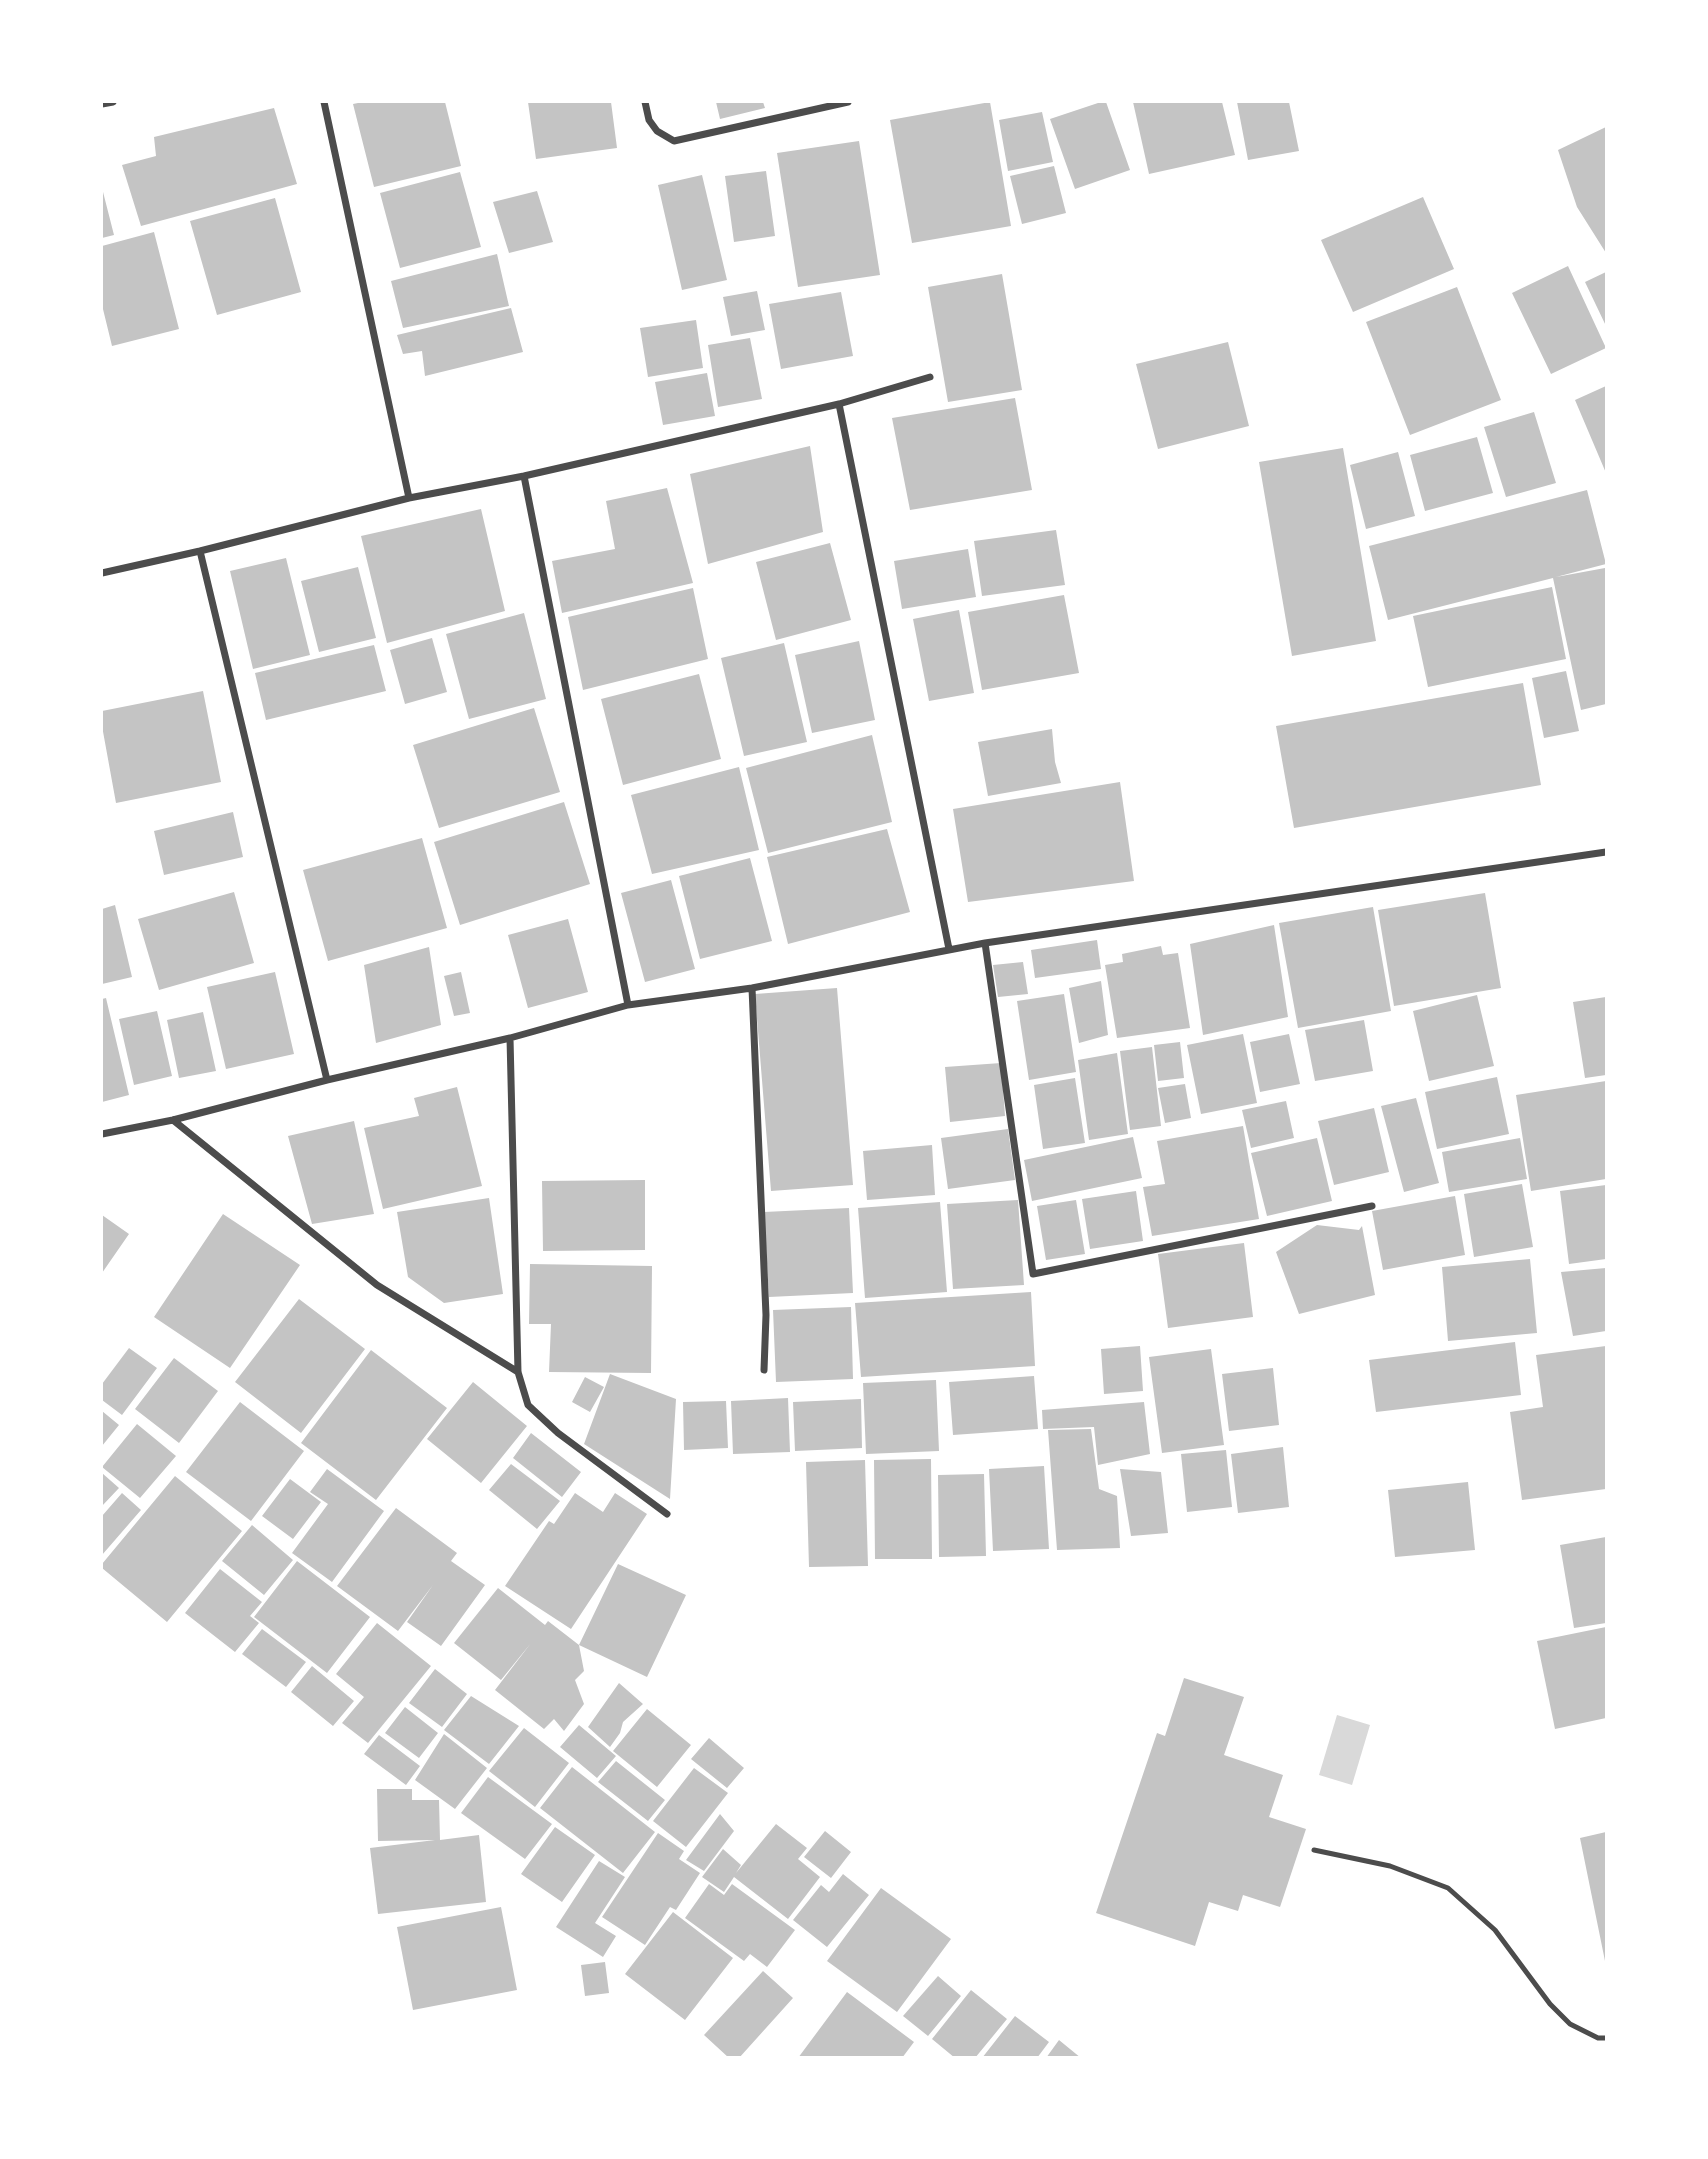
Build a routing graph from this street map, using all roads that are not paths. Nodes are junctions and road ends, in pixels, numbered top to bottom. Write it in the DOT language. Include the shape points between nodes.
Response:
graph roads {
  1 [pos="113,102"];
  2 [pos="324,102"];
  3 [pos="645,102"];
  4 [pos="848,102"];
  5 [pos="102,104"];
  6 [pos="930,377"];
  7 [pos="839,404"];
  8 [pos="524,475"];
  9 [pos="409,498"];
  10 [pos="200,551"];
  11 [pos="102,573"];
  12 [pos="1606,852"];
  13 [pos="985,943"];
  14 [pos="949,949"];
  15 [pos="752,988"];
  16 [pos="628,1005"];
  17 [pos="510,1038"];
  18 [pos="327,1080"];
  19 [pos="173,1120"];
  20 [pos="102,1134"];
  21 [pos="1372,1206"];
  22 [pos="764,1370"];
  23 [pos="518,1372"];
  24 [pos="667,1514"];
  25 [pos="1314,1850"];
  26 [pos="1606,2038"];
  1 -- 5 [label="street"];
  2 -- 9 [label="street"];
  3 -- 4 [label="street" via="657,131 674,141"];
  6 -- 7 [label="street"];
  7 -- 8 [label="street"];
  7 -- 14 [label="street"];
  8 -- 9 [label="street"];
  8 -- 16 [label="street"];
  9 -- 10 [label="street"];
  10 -- 11 [label="street"];
  10 -- 18 [label="street"];
  12 -- 13 [label="street"];
  13 -- 14 [label="street"];
  13 -- 21 [label="street" via="1033,1274"];
  14 -- 15 [label="street"];
  15 -- 16 [label="street"];
  15 -- 22 [label="street" via="766,1315"];
  16 -- 17 [label="street"];
  17 -- 18 [label="street"];
  17 -- 23 [label="street"];
  18 -- 19 [label="street"];
  19 -- 20 [label="street"];
  19 -- 23 [label="street" via="377,1286"];
  23 -- 24 [label="street" via="528,1405 558,1433"];
  25 -- 26 [label="lane" via="1390,1867 1448,1888 1495,1930 1570,2024"];
}
